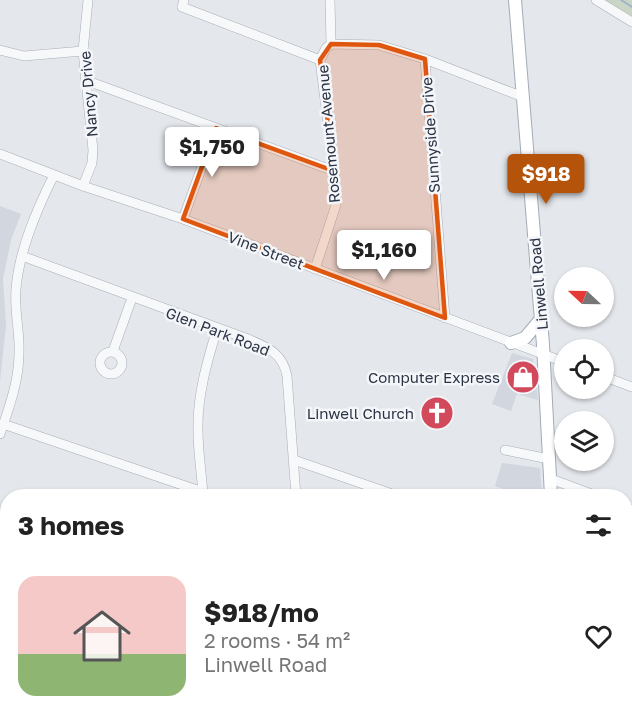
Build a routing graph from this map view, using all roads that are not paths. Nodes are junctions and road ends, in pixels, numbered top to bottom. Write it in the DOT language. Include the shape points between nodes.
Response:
graph roads {
  1 [pos="88,0"];
  2 [pos="184,0"];
  3 [pos="330,0"];
  4 [pos="515,0"];
  5 [pos="596,0"];
  6 [pos="632,22"];
  7 [pos="331,44"];
  8 [pos="0,50"];
  9 [pos="83,51"];
  10 [pos="320,60"];
  11 [pos="424,60"];
  12 [pos="85,80"];
  13 [pos="523,97"];
  14 [pos="216,128"];
  15 [pos="0,154"];
  16 [pos="334,171"];
  17 [pos="54,175"];
  18 [pos="83,186"];
  19 [pos="183,219"];
  20 [pos="22,256"];
  21 [pos="315,269"];
  22 [pos="132,298"];
  23 [pos="445,318"];
  24 [pos="540,320"];
  25 [pos="218,329"];
  26 [pos="512,343"];
  27 [pos="113,351"];
  28 [pos="543,355"];
  29 [pos="554,359"];
  30 [pos="614,380"];
  31 [pos="632,387"];
  32 [pos="3,424"];
  33 [pos="0,434"];
  34 [pos="506,450"];
  35 [pos="549,459"];
  36 [pos="294,460"];
  37 [pos="550,479"];
  38 [pos="189,489"];
  39 [pos="203,489"];
  40 [pos="296,489"];
  41 [pos="378,489"];
  42 [pos="551,489"];
  43 [pos="578,489"];
  1 -- 9 [label="street, Nancy Drive"];
  2 -- 10 [label="street" via="182,7"];
  3 -- 7 [label="street, Rosemount Avenue"];
  4 -- 13 [label="main road, Linwell Road"];
  5 -- 6 [label="street"];
  7 -- 10 [label="street, Rosemount Avenue"];
  7 -- 11 [label="street" via="379,45"];
  8 -- 9 [label="street" via="24,56"];
  9 -- 12 [label="street, Nancy Drive"];
  10 -- 16 [label="street, Rosemount Avenue"];
  11 -- 13 [label="street"];
  11 -- 23 [label="street, Sunnyside Drive"];
  12 -- 14 [label="street"];
  12 -- 18 [label="street, Nancy Drive" via="93,150"];
  13 -- 24 [label="main road, Linwell Road"];
  14 -- 16 [label="street"];
  14 -- 19 [label="street"];
  15 -- 17 [label="street, Vine Street"];
  16 -- 21 [label="street, Rosemount Avenue" via="336,205"];
  17 -- 18 [label="street, Vine Street"];
  17 -- 20 [label="street"];
  18 -- 19 [label="street, Vine Street"];
  19 -- 21 [label="street, Vine Street"];
  20 -- 22 [label="street, Glen Park Road"];
  20 -- 32 [label="street" via="16,291 18,372"];
  21 -- 23 [label="street, Vine Street"];
  22 -- 25 [label="street, Glen Park Road"];
  22 -- 27 [label="street"];
  23 -- 26 [label="street, Vine Street"];
  24 -- 26 [label="main road" via="525,338"];
  24 -- 28 [label="main road, Linwell Road"];
  25 -- 36 [label="street, Glen Park Road" via="266,347 285,366"];
  25 -- 39 [label="street" via="206,367 199,414"];
  26 -- 28 [label="street, Vine Street"];
  28 -- 29 [label="street, Vine Street"];
  28 -- 35 [label="main road, Linwell Road"];
  30 -- 31 [label="street"];
  32 -- 33 [label="street"];
  32 -- 38 [label="street"];
  34 -- 35 [label="street"];
  35 -- 37 [label="main road, Linwell Road"];
  36 -- 40 [label="street, Glen Park Road"];
  36 -- 41 [label="street"];
  37 -- 42 [label="main road, Linwell Road"];
  37 -- 43 [label="street"];
}
